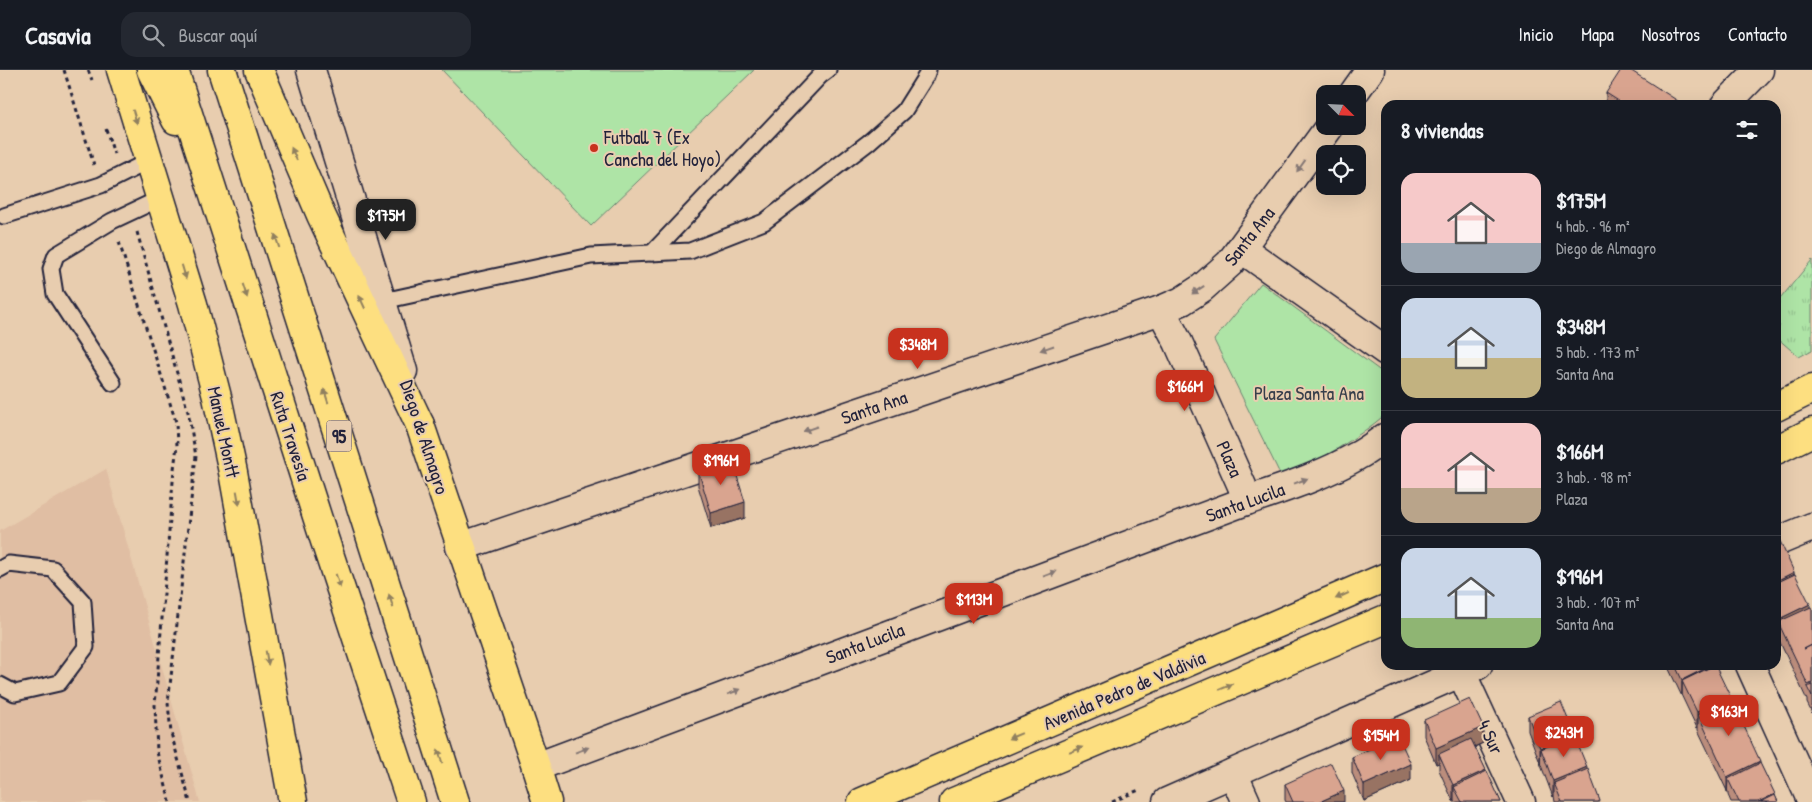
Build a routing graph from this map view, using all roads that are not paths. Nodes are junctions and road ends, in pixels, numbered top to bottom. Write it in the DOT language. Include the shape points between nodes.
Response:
graph roads {
  1 [pos="121,70"];
  2 [pos="151,70"];
  3 [pos="174,70"];
  4 [pos="222,70"];
  5 [pos="259,70"];
  6 [pos="311,70"];
  7 [pos="828,70"];
  8 [pos="1370,70"];
  9 [pos="1759,70"];
  10 [pos="922,72"];
  11 [pos="1359,85"];
  12 [pos="1730,100"];
  13 [pos="1324,135"];
  14 [pos="149,161"];
  15 [pos="161,198"];
  16 [pos="220,211"];
  17 [pos="4,216"];
  18 [pos="1242,249"];
  19 [pos="652,253"];
  20 [pos="382,301"];
  21 [pos="1161,310"];
  22 [pos="1381,347"];
  23 [pos="113,383"];
  24 [pos="1812,389"];
  25 [pos="1781,404"];
  26 [pos="420,425"];
  27 [pos="1812,432"];
  28 [pos="1381,440"];
  29 [pos="1812,440"];
  30 [pos="1781,448"];
  31 [pos="1781,448"];
  32 [pos="1246,500"];
  33 [pos="1812,527"];
  34 [pos="1781,540"];
  35 [pos="460,547"];
  36 [pos="0,569"];
  37 [pos="1381,579"];
  38 [pos="1381,621"];
  39 [pos="1467,670"];
  40 [pos="1469,670"];
  41 [pos="1752,670"];
  42 [pos="0,685"];
  43 [pos="536,767"];
  44 [pos="1233,773"];
  45 [pos="999,783"];
  46 [pos="293,802"];
  47 [pos="411,802"];
  48 [pos="455,802"];
  49 [pos="547,802"];
  50 [pos="862,802"];
  51 [pos="954,802"];
  52 [pos="969,802"];
  53 [pos="1167,802"];
  54 [pos="1246,802"];
  55 [pos="1521,802"];
  56 [pos="1812,802"];
  1 -- 14 [label="main road, Manuel Montt, one-way"];
  2 -- 16 [label="main road"];
  3 -- 16 [label="main road, Ruta Travesía"];
  48 -- 4 [label="main road, 95, one-way"];
  26 -- 5 [label="main road, one-way"];
  6 -- 20 [label="street, Diego de Almagro"];
  7 -- 19 [label="lane"];
  8 -- 11 [label="street"];
  9 -- 12 [label="street"];
  10 -- 19 [label="lane" via="904,110 869,142 764,222 690,250"];
  13 -- 18 [label="street, Santa Ana, one-way"];
  14 -- 15 [label="main road, Manuel Montt"];
  14 -- 17 [label="lane" via="101,185"];
  15 -- 23 [label="lane" via="56,255 51,269 55,294"];
  15 -- 46 [label="main road, Manuel Montt, one-way" via="193,304 231,462"];
  16 -- 47 [label="main road, Ruta Travesía, one-way"];
  18 -- 21 [label="street, Santa Ana, one-way" via="1202,288"];
  18 -- 22 [label="street"];
  19 -- 20 [label="lane" via="591,256"];
  20 -- 26 [label="street, Diego de Almagro"];
  21 -- 32 [label="street, Plaza"];
  21 -- 35 [label="street, Santa Ana, one-way"];
  24 -- 25 [label="main road"];
  26 -- 35 [label="main road, Diego de Almagro"];
  27 -- 30 [label="main road"];
  32 -- 28 [label="street, Santa Lucila, one-way" via="1334,468"];
  29 -- 31 [label="main road"];
  43 -- 32 [label="street, Santa Lucila, one-way"];
  33 -- 34 [label="street"];
  35 -- 43 [label="main road, Diego de Almagro"];
  36 -- 42 [label="lane" via="8,564 53,569 83,602 86,647 59,683 15,693"];
  37 -- 50 [label="main road, Avenida Pedro de Valdivia, one-way"];
  45 -- 38 [label="main road, Avenida Pedro de Valdivia, one-way"];
  39 -- 44 [label="street"];
  40 -- 55 [label="street, 4 Sur"];
  41 -- 56 [label="street"];
  43 -- 49 [label="main road, Diego de Almagro"];
  44 -- 53 [label="street"];
  44 -- 54 [label="street"];
  45 -- 51 [label="main road, Avenida Pedro de Valdivia"];
  45 -- 52 [label="main road"];
}
